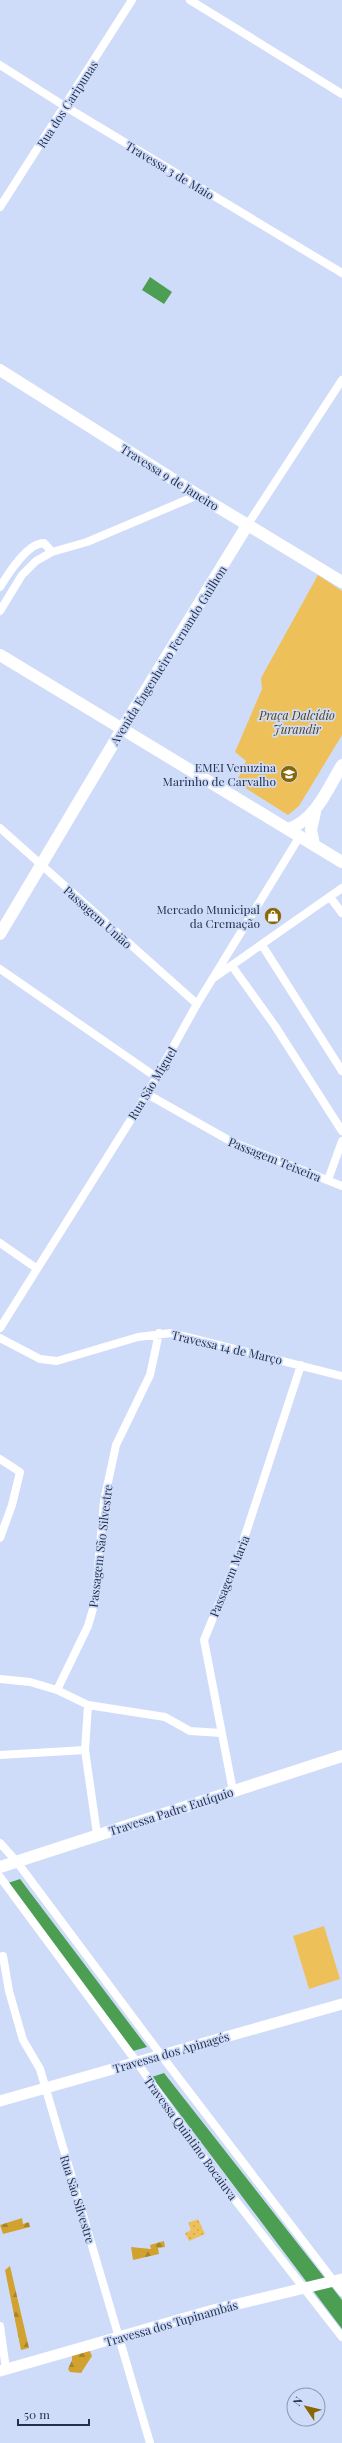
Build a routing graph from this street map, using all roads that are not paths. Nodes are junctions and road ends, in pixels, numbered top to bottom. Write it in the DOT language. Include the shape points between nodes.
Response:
graph roads {
  1 [pos="132,0"];
  2 [pos="190,0"];
  3 [pos="0,65"];
  4 [pos="342,94"];
  5 [pos="66,107"];
  6 [pos="0,207"];
  7 [pos="342,273"];
  8 [pos="0,370"];
  9 [pos="342,380"];
  10 [pos="198,495"];
  11 [pos="248,524"];
  12 [pos="52,552"];
  13 [pos="342,582"];
  14 [pos="0,587"];
  15 [pos="0,611"];
  16 [pos="0,655"];
  17 [pos="122,729"];
  18 [pos="342,765"];
  19 [pos="316,808"];
  20 [pos="0,828"];
  21 [pos="288,829"];
  22 [pos="300,836"];
  23 [pos="314,845"];
  24 [pos="342,862"];
  25 [pos="41,867"];
  26 [pos="342,888"];
  27 [pos="330,897"];
  28 [pos="342,913"];
  29 [pos="0,934"];
  30 [pos="262,945"];
  31 [pos="232,966"];
  32 [pos="0,970"];
  33 [pos="212,979"];
  34 [pos="197,1004"];
  35 [pos="342,1071"];
  36 [pos="156,1077"];
  37 [pos="147,1094"];
  38 [pos="342,1131"];
  39 [pos="342,1141"];
  40 [pos="328,1180"];
  41 [pos="342,1186"];
  42 [pos="0,1243"];
  43 [pos="36,1268"];
  44 [pos="0,1328"];
  45 [pos="159,1333"];
  46 [pos="0,1338"];
  47 [pos="301,1365"];
  48 [pos="342,1376"];
  49 [pos="0,1459"];
  50 [pos="0,1538"];
  51 [pos="0,1679"];
  52 [pos="57,1690"];
  53 [pos="88,1705"];
  54 [pos="221,1733"];
  55 [pos="85,1750"];
  56 [pos="0,1755"];
  57 [pos="342,1756"];
  58 [pos="232,1791"];
  59 [pos="97,1834"];
  60 [pos="0,1843"];
  61 [pos="17,1862"];
  62 [pos="0,1867"];
  63 [pos="0,1877"];
  64 [pos="3,1956"];
  65 [pos="342,2004"];
  66 [pos="160,2055"];
  67 [pos="136,2061"];
  68 [pos="45,2089"];
  69 [pos="0,2102"];
  70 [pos="338,2280"];
  71 [pos="304,2288"];
  72 [pos="342,2292"];
  73 [pos="0,2326"];
  74 [pos="120,2337"];
  75 [pos="342,2337"];
  76 [pos="3,2370"];
  77 [pos="150,2443"];
  1 -- 5 [label="street, Rua dos Caripunas"];
  2 -- 4 [label="street"];
  3 -- 5 [label="street, Travessa 3 de Maio"];
  5 -- 6 [label="street, Rua dos Caripunas"];
  5 -- 7 [label="street, Travessa 3 de Maio"];
  8 -- 10 [label="main road, Travessa 9 de Janeiro"];
  9 -- 11 [label="street, Avenida Engenheiro Fernando Guilhon"];
  10 -- 11 [label="main road, Travessa 9 de Janeiro"];
  10 -- 12 [label="street" via="87,542"];
  11 -- 13 [label="main road, Travessa 9 de Janeiro"];
  11 -- 17 [label="main road, Avenida Engenheiro Fernando Guilhon"];
  12 -- 14 [label="street" via="44,544 35,546 15,564"];
  12 -- 15 [label="street" via="36,561 22,575"];
  16 -- 17 [label="main road"];
  17 -- 21 [label="main road"];
  17 -- 25 [label="main road, Avenida Engenheiro Fernando Guilhon"];
  18 -- 19 [label="main road"];
  19 -- 21 [label="main road" via="304,822"];
  19 -- 23 [label="main road" via="311,825"];
  20 -- 25 [label="street, Passagem União"];
  21 -- 22 [label="main road"];
  22 -- 23 [label="main road"];
  22 -- 33 [label="street, Rua São Miguel"];
  23 -- 24 [label="main road"];
  25 -- 29 [label="main road, Avenida Engenheiro Fernando Guilhon"];
  25 -- 34 [label="street, Passagem União"];
  26 -- 27 [label="street"];
  27 -- 28 [label="street"];
  27 -- 30 [label="street"];
  30 -- 31 [label="street"];
  30 -- 35 [label="street"];
  31 -- 33 [label="street"];
  31 -- 38 [label="street" via="275,1026"];
  32 -- 36 [label="street"];
  33 -- 34 [label="street, Rua São Miguel"];
  34 -- 36 [label="street, Rua São Miguel"];
  36 -- 37 [label="street, Rua São Miguel"];
  37 -- 40 [label="street, Passagem Teixeira" via="232,1142"];
  37 -- 43 [label="street, Rua São Miguel"];
  39 -- 40 [label="street"];
  40 -- 41 [label="street, Passagem Teixeira"];
  42 -- 43 [label="street"];
  43 -- 44 [label="street, Rua São Miguel"];
  45 -- 46 [label="street, Travessa 14 de Março" via="57,1361 40,1359"];
  45 -- 47 [label="street, Travessa 14 de Março" via="186,1336"];
  45 -- 52 [label="street, Passagem São Silvestre" via="150,1375 116,1445 104,1502 95,1602 88,1626"];
  47 -- 48 [label="street, Travessa 14 de Março"];
  47 -- 54 [label="street, Passagem Maria" via="240,1554 204,1640"];
  49 -- 50 [label="street" via="20,1472"];
  51 -- 52 [label="street" via="30,1682"];
  52 -- 53 [label="street"];
  53 -- 54 [label="street" via="160,1716 190,1731"];
  53 -- 55 [label="street"];
  54 -- 58 [label="street, Passagem Maria"];
  55 -- 56 [label="street"];
  55 -- 59 [label="street"];
  57 -- 58 [label="main road, Travessa Padre Eutíquio"];
  58 -- 59 [label="main road, Travessa Padre Eutíquio"];
  59 -- 61 [label="main road, Travessa Padre Eutíquio"];
  60 -- 61 [label="street, Travessa Quintino Bocaiuva"];
  61 -- 62 [label="main road, Travessa Padre Eutíquio"];
  61 -- 66 [label="street, Travessa Quintino Bocaiuva"];
  63 -- 67 [label="street, Travessa Quintino Bocaiuva"];
  64 -- 68 [label="street, Rua São Silvestre" via="15,2018 23,2040 40,2069"];
  65 -- 66 [label="street, Travessa dos Apinagés"];
  66 -- 67 [label="street, Travessa dos Apinagés"];
  66 -- 70 [label="street, Travessa Quintino Bocaiuva"];
  67 -- 68 [label="street, Travessa dos Apinagés"];
  67 -- 71 [label="street, Travessa Quintino Bocaiuva" via="218,2178"];
  68 -- 69 [label="street, Travessa dos Apinagés"];
  68 -- 74 [label="street, Rua São Silvestre"];
  70 -- 71 [label="street, Travessa dos Tupinambás"];
  70 -- 72 [label="street, Travessa Quintino Bocaiuva"];
  71 -- 74 [label="street, Travessa dos Tupinambás" via="213,2310"];
  71 -- 75 [label="street, Travessa Quintino Bocaiuva"];
  73 -- 76 [label="street"];
  74 -- 76 [label="street, Travessa dos Tupinambás"];
  74 -- 77 [label="street, Rua São Silvestre"];
}
